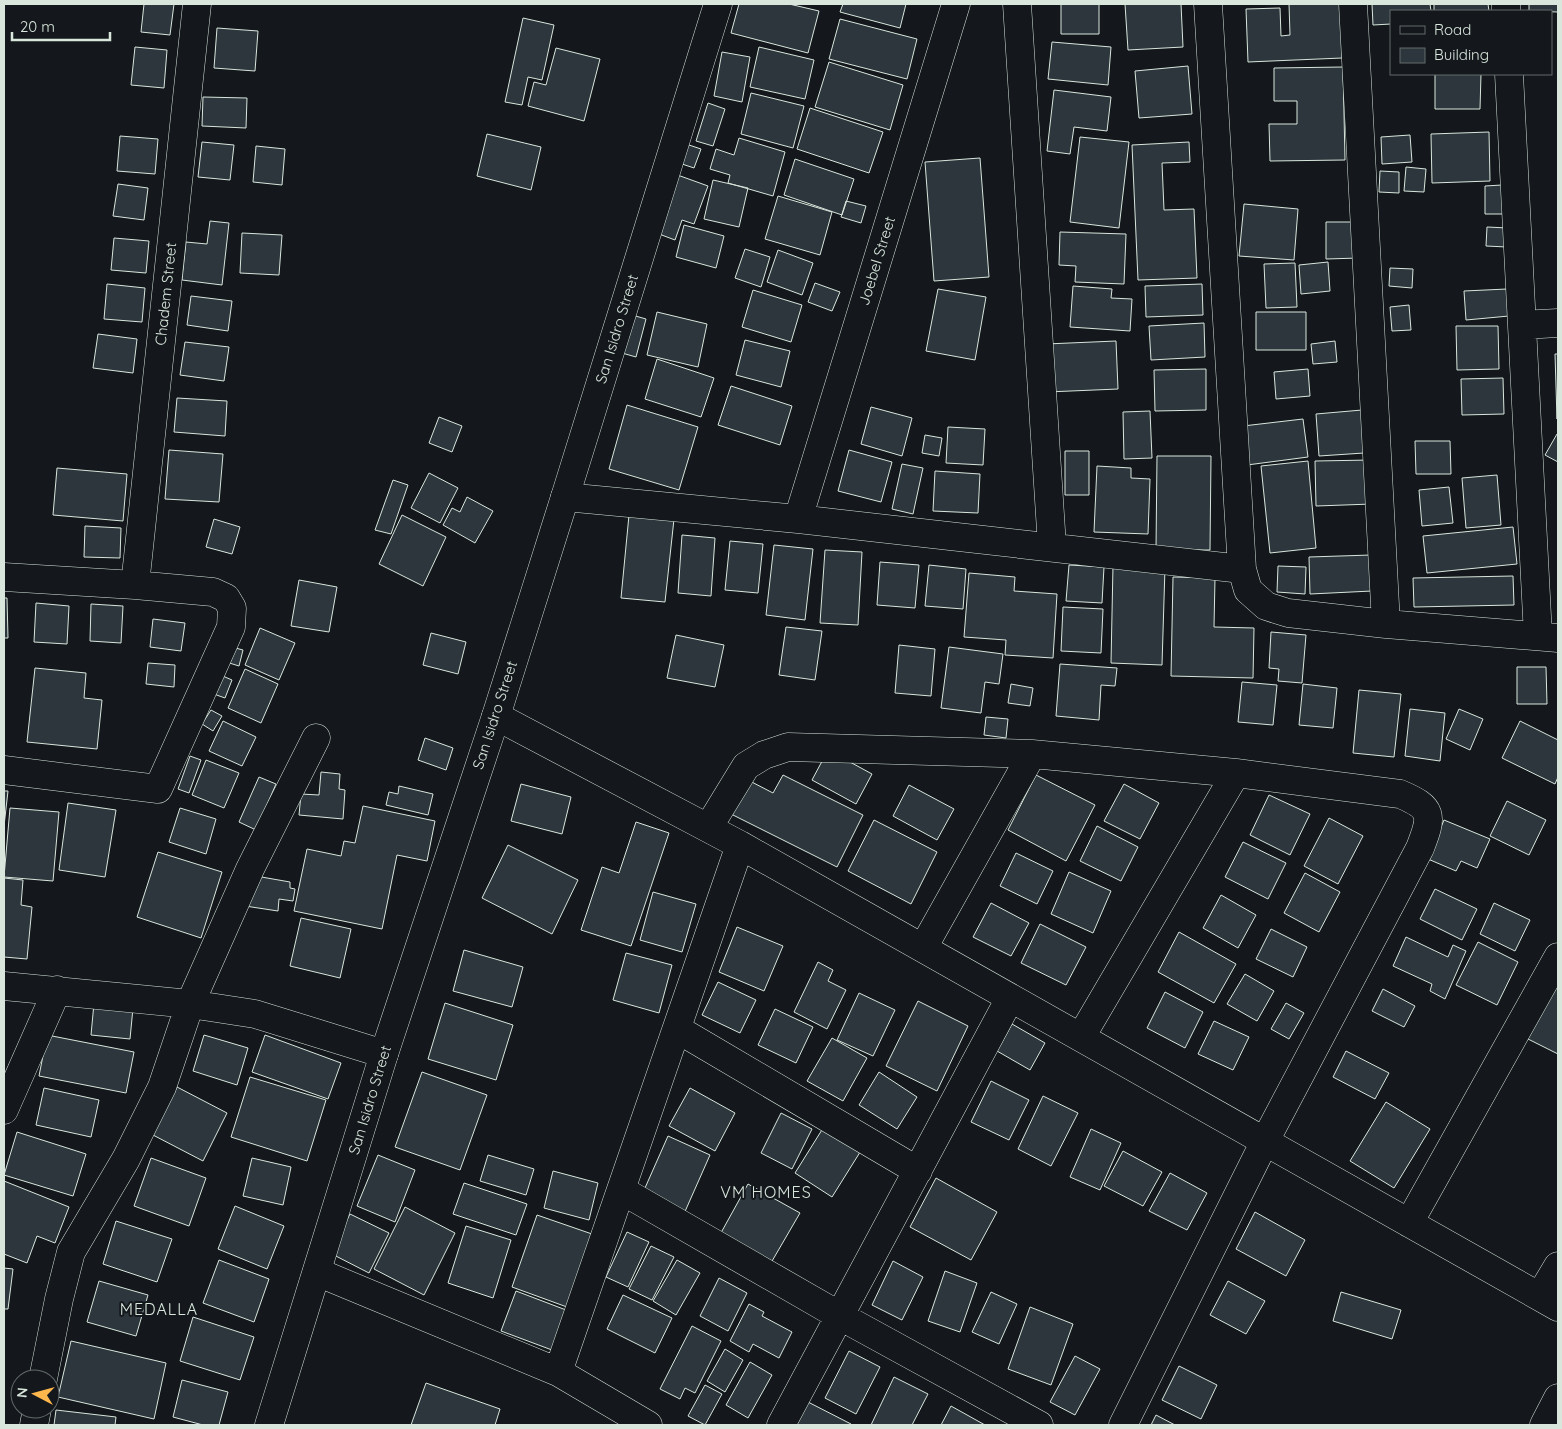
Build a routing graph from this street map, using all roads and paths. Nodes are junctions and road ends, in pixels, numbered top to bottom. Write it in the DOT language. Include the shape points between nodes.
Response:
graph roads {
  1 [pos="197,4"];
  2 [pos="718,4"];
  3 [pos="956,4"];
  4 [pos="1017,4"];
  5 [pos="1208,4"];
  6 [pos="1353,4"];
  7 [pos="1509,75"];
  8 [pos="1558,323"];
  9 [pos="1522,325"];
  10 [pos="565,497"];
  11 [pos="798,518"];
  12 [pos="1052,546"];
  13 [pos="1242,569"];
  14 [pos="4,577"];
  15 [pos="135,585"];
  16 [pos="1386,624"];
  17 [pos="1548,637"];
  18 [pos="496,716"];
  19 [pos="316,738"];
  20 [pos="1032,754"];
  21 [pos="4,770"];
  22 [pos="1236,773"];
  23 [pos="708,828"];
  24 [pos="740,845"];
  25 [pos="923,948"];
  26 [pos="1558,957"];
  27 [pos="4,986"];
  28 [pos="57,990"];
  29 [pos="1010,998"];
  30 [pos="190,1004"];
  31 [pos="677,1029"];
  32 [pos="1081,1037"];
  33 [pos="384,1054"];
  34 [pos="4,1110"];
  35 [pos="1265,1141"];
  36 [pos="918,1170"];
  37 [pos="621,1190"];
  38 [pos="1409,1223"];
  39 [pos="1558,1266"];
  40 [pos="317,1272"];
  41 [pos="1549,1301"];
  42 [pos="840,1316"];
  43 [pos="45,1369"];
  44 [pos="558,1372"];
  45 [pos="1558,1398"];
  46 [pos="269,1425"];
  47 [pos="648,1425"];
  48 [pos="782,1425"];
  49 [pos="1039,1425"];
  50 [pos="1123,1425"];
  51 [pos="1544,1425"];
  1 -- 15 [label="street, Chadem Street"];
  2 -- 10 [label="street, San Isidro Street"];
  3 -- 11 [label="street, Joebel Street"];
  4 -- 12 [label="street"];
  5 -- 13 [label="street"];
  6 -- 16 [label="street"];
  7 -- 9 [label="street"];
  8 -- 9 [label="street"];
  9 -- 17 [label="street"];
  10 -- 11 [label="street"];
  10 -- 18 [label="street, San Isidro Street"];
  11 -- 12 [label="street"];
  12 -- 13 [label="street"];
  13 -- 16 [label="street" via="1248,590 1266,606 1288,613"];
  14 -- 15 [label="street"];
  15 -- 21 [label="street" via="213,592 226,598 232,608 231,627 158,790"];
  16 -- 17 [label="street"];
  18 -- 23 [label="street"];
  18 -- 33 [label="street, San Isidro Street"];
  19 -- 30 [label="street" via="250,869"];
  20 -- 22 [label="street"];
  20 -- 23 [label="street" via="788,747 764,755 746,766"];
  20 -- 25 [label="street"];
  22 -- 32 [label="street"];
  22 -- 35 [label="street" via="1400,794 1417,801 1427,811 1429,826"];
  23 -- 24 [label="street"];
  24 -- 25 [label="street"];
  24 -- 31 [label="street"];
  25 -- 29 [label="street"];
  26 -- 38 [label="street"];
  27 -- 28 [label="street"];
  28 -- 30 [label="street"];
  28 -- 34 [label="street"];
  29 -- 32 [label="street"];
  29 -- 36 [label="street"];
  30 -- 33 [label="street" via="255,1014"];
  30 -- 43 [label="street" via="162,1087 126,1159 71,1252"];
  31 -- 36 [label="street"];
  31 -- 37 [label="street"];
  32 -- 35 [label="street"];
  33 -- 40 [label="street, San Isidro Street"];
  35 -- 38 [label="street"];
  35 -- 50 [label="street"];
  36 -- 42 [label="street"];
  37 -- 42 [label="street"];
  37 -- 44 [label="street"];
  38 -- 41 [label="street"];
  39 -- 41 [label="street"];
  40 -- 44 [label="street"];
  40 -- 46 [label="street, San Isidro Street"];
  42 -- 48 [label="street"];
  42 -- 49 [label="street"];
  44 -- 47 [label="street"];
  45 -- 51 [label="street"];
}
